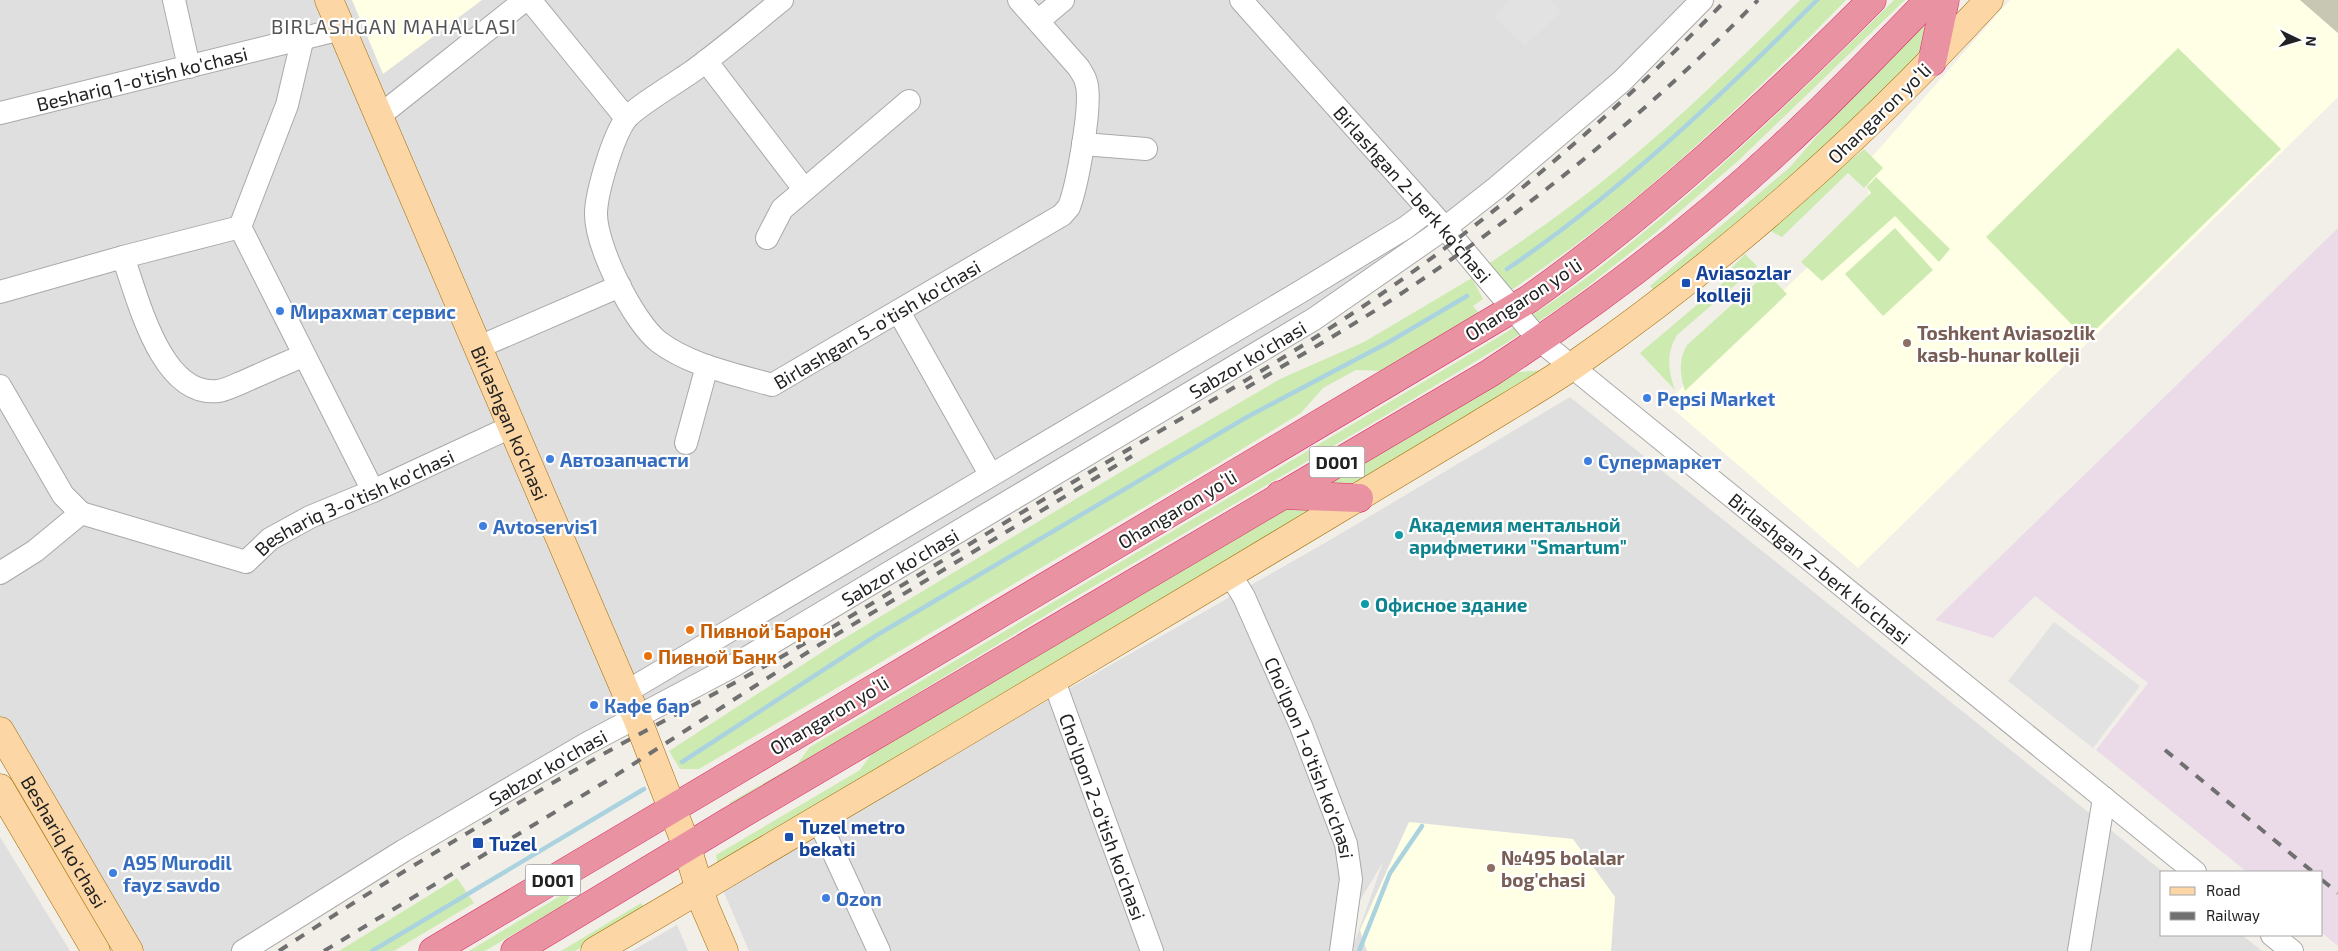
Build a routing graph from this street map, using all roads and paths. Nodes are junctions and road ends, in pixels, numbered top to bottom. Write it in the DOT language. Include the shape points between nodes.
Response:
graph roads {
  1 [pos="174,0"];
  2 [pos="329,0"];
  3 [pos="525,0"];
  4 [pos="530,0"];
  5 [pos="782,0"];
  6 [pos="1019,0"];
  7 [pos="1063,0"];
  8 [pos="1241,0"];
  9 [pos="1702,0"];
  10 [pos="1872,0"];
  11 [pos="1929,0"];
  12 [pos="1945,0"];
  13 [pos="1989,0"];
  14 [pos="1038,21"];
  15 [pos="341,29"];
  16 [pos="303,37"];
  17 [pos="706,62"];
  18 [pos="1932,62"];
  19 [pos="189,67"];
  20 [pos="909,101"];
  21 [pos="0,113"];
  22 [pos="378,117"];
  23 [pos="626,118"];
  24 [pos="1083,144"];
  25 [pos="1146,149"];
  26 [pos="804,189"];
  27 [pos="1428,210"];
  28 [pos="240,227"];
  29 [pos="1445,228"];
  30 [pos="768,238"];
  31 [pos="123,257"];
  32 [pos="620,286"];
  33 [pos="0,292"];
  34 [pos="1512,310"];
  35 [pos="900,312"];
  36 [pos="1539,340"];
  37 [pos="1206,346"];
  38 [pos="479,347"];
  39 [pos="303,356"];
  40 [pos="707,366"];
  41 [pos="1571,366"];
  42 [pos="1223,374"];
  43 [pos="0,386"];
  44 [pos="513,426"];
  45 [pos="686,443"];
  46 [pos="990,474"];
  47 [pos="373,491"];
  48 [pos="1280,495"];
  49 [pos="1359,498"];
  50 [pos="81,513"];
  51 [pos="0,573"];
  52 [pos="1230,574"];
  53 [pos="1054,681"];
  54 [pos="626,692"];
  55 [pos="637,718"];
  56 [pos="0,731"];
  57 [pos="27,778"];
  58 [pos="2,791"];
  59 [pos="2104,798"];
  60 [pos="673,807"];
  61 [pos="818,819"];
  62 [pos="687,847"];
  63 [pos="2194,871"];
  64 [pos="699,889"];
  65 [pos="2273,936"];
  66 [pos="96,951"];
  67 [pos="129,951"];
  68 [pos="243,951"];
  69 [pos="434,951"];
  70 [pos="515,951"];
  71 [pos="595,951"];
  72 [pos="724,951"];
  73 [pos="879,951"];
  74 [pos="1152,951"];
  75 [pos="1341,951"];
  76 [pos="2079,951"];
  77 [pos="2292,951"];
  1 -- 19 [label="street"];
  2 -- 15 [label="main road, Birlashgan ko'chasi"];
  3 -- 22 [label="street"];
  4 -- 23 [label="street"];
  5 -- 17 [label="street"];
  6 -- 14 [label="street, Birlashgan 5-o'tish ko'chasi"];
  7 -- 14 [label="street"];
  8 -- 27 [label="street, Birlashgan 2-berk ko'chasi"];
  9 -- 29 [label="street, Sabzor ko'chasi" via="1655,50 1588,111"];
  10 -- 34 [label="highway, Ohangaron yoʻli / D001" via="1803,69 1655,204 1600,248"];
  11 -- 36 [label="highway, D001" via="1739,186 1614,288"];
  12 -- 18 [label="highway"];
  13 -- 18 [label="main road, Ohangaron yoʻli"];
  14 -- 24 [label="street, Birlashgan 5-o'tish ko'chasi" via="1079,68 1086,81 1088,94"];
  15 -- 16 [label="street, Beshariq 1-o'tish ko'chasi"];
  15 -- 22 [label="main road, Birlashgan ko'chasi"];
  16 -- 19 [label="street, Beshariq 1-o'tish ko'chasi"];
  16 -- 28 [label="street" via="287,105"];
  17 -- 23 [label="street"];
  17 -- 26 [label="street"];
  18 -- 41 [label="main road, Ohangaron yoʻli" via="1795,192 1686,283"];
  19 -- 21 [label="street, Beshariq 1-o'tish ko'chasi"];
  20 -- 26 [label="street"];
  22 -- 38 [label="main road, Birlashgan ko'chasi"];
  23 -- 32 [label="street, Birlashgan 5-o'tish ko'chasi" via="606,169 596,213 601,238"];
  24 -- 25 [label="street"];
  24 -- 35 [label="street, Birlashgan 5-o'tish ko'chasi" via="1073,196 1062,215"];
  26 -- 30 [label="street" via="782,209"];
  27 -- 29 [label="street, Birlashgan 2-berk ko'chasi"];
  27 -- 37 [label="street" via="1405,228"];
  28 -- 31 [label="street"];
  28 -- 39 [label="street"];
  29 -- 34 [label="street, Birlashgan 2-berk ko'chasi"];
  29 -- 42 [label="street, Sabzor ko'chasi" via="1314,319"];
  31 -- 33 [label="street"];
  31 -- 39 [label="street" via="159,352 176,376 188,384 203,390 220,391"];
  32 -- 38 [label="street"];
  32 -- 40 [label="street, Birlashgan 5-o'tish ko'chasi" via="637,318 659,342"];
  34 -- 36 [label="street, Birlashgan 2-berk ko'chasi"];
  34 -- 60 [label="highway, Ohangaron yoʻli / D001"];
  35 -- 40 [label="street, Birlashgan 5-o'tish ko'chasi" via="772,385"];
  35 -- 46 [label="street"];
  36 -- 41 [label="street, Birlashgan 2-berk ko'chasi"];
  36 -- 48 [label="highway, D001" via="1490,373"];
  37 -- 42 [label="street"];
  37 -- 46 [label="street"];
  38 -- 44 [label="main road, Birlashgan ko'chasi"];
  39 -- 47 [label="street"];
  40 -- 45 [label="street"];
  41 -- 49 [label="main road, Ohangaron yoʻli"];
  41 -- 59 [label="street, Birlashgan 2-berk ko'chasi"];
  42 -- 55 [label="street, Sabzor ko'chasi" via="805,624"];
  43 -- 50 [label="street" via="64,495"];
  44 -- 47 [label="street, Beshariq 3-o'tish ko'chasi"];
  44 -- 54 [label="main road, Birlashgan ko'chasi"];
  46 -- 54 [label="street"];
  47 -- 50 [label="street, Beshariq 3-o'tish ko'chasi" via="310,517 270,539 246,562"];
  48 -- 49 [label="highway"];
  48 -- 62 [label="highway, D001"];
  49 -- 52 [label="main road, Ohangaron yoʻli"];
  50 -- 51 [label="street" via="35,551"];
  52 -- 53 [label="main road, Ohangaron yoʻli"];
  52 -- 75 [label="street, Cho'lpon 1-o'tish ko'chasi" via="1244,597 1301,726 1346,844 1351,879"];
  53 -- 61 [label="main road, Ohangaron yoʻli"];
  53 -- 74 [label="street, Cho'lpon 2-o'tish ko'chasi"];
  54 -- 55 [label="main road, Birlashgan ko'chasi"];
  55 -- 60 [label="main road, Birlashgan ko'chasi"];
  55 -- 68 [label="street, Sabzor ko'chasi" via="586,744 403,851"];
  56 -- 57 [label="main road, Beshariq ko'chasi"];
  57 -- 58 [label="main road"];
  57 -- 67 [label="main road, Beshariq ko'chasi"];
  58 -- 66 [label="main road, Beshariq ko'chasi"];
  59 -- 63 [label="street, Birlashgan 2-berk ko'chasi"];
  59 -- 76 [label="street"];
  60 -- 62 [label="main road, Birlashgan ko'chasi"];
  60 -- 69 [label="highway, Ohangaron yoʻli / D001"];
  61 -- 64 [label="main road, Ohangaron yoʻli"];
  61 -- 73 [label="street"];
  62 -- 64 [label="main road, Birlashgan ko'chasi"];
  62 -- 70 [label="highway, D001"];
  64 -- 71 [label="main road, Ohangaron yoʻli"];
  64 -- 72 [label="main road, Birlashgan ko'chasi"];
  65 -- 77 [label="street"];
}
